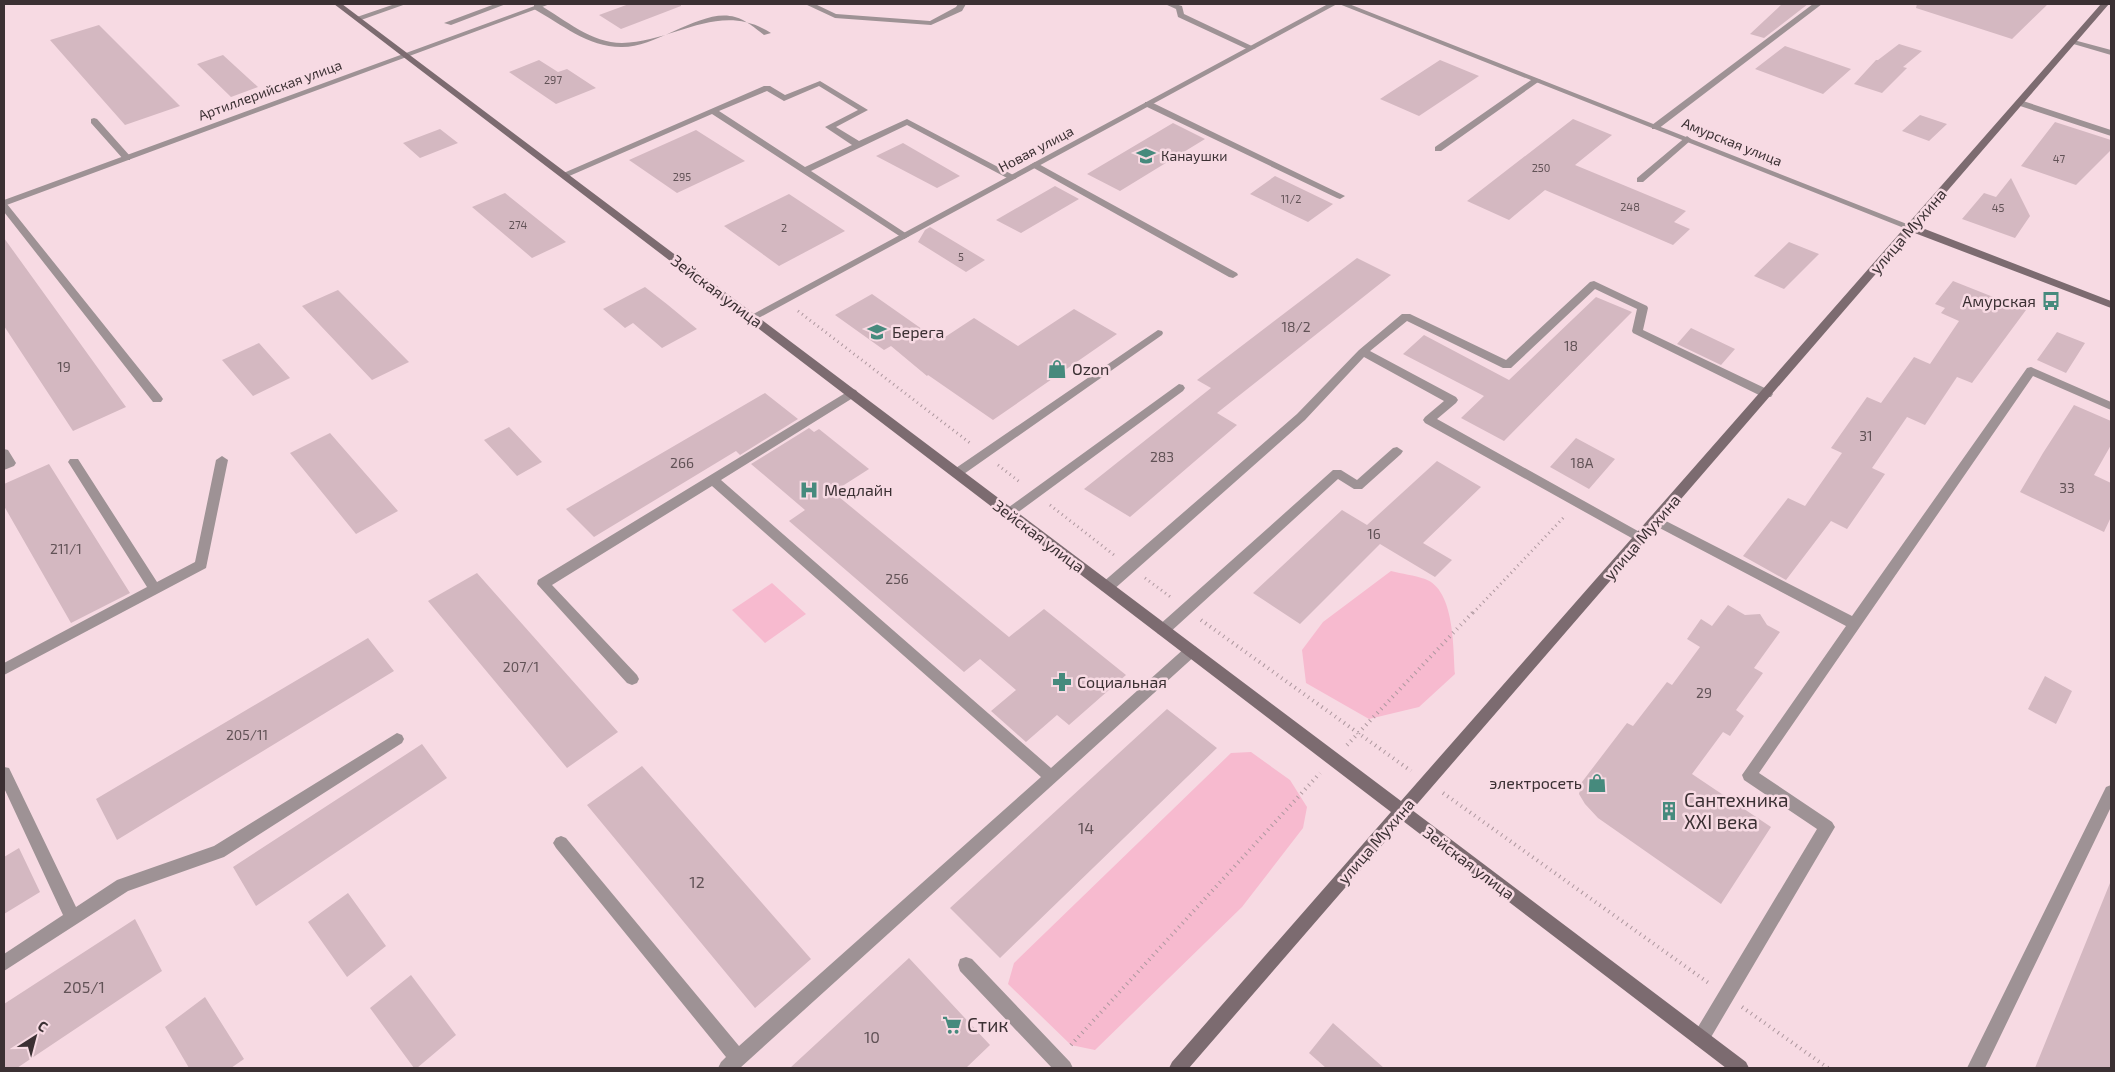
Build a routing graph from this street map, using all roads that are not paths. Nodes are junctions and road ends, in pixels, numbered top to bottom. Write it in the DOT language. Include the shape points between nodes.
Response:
graph roads {
  1 [pos="338,4"];
  2 [pos="402,4"];
  3 [pos="502,4"];
  4 [pos="546,4"];
  5 [pos="809,4"];
  6 [pos="962,4"];
  7 [pos="1169,4"];
  8 [pos="1333,4"];
  9 [pos="1344,4"];
  10 [pos="1818,4"];
  11 [pos="2105,4"];
  12 [pos="537,7"];
  13 [pos="358,18"];
  14 [pos="448,23"];
  15 [pos="767,33"];
  16 [pos="2073,41"];
  17 [pos="1252,48"];
  18 [pos="2111,53"];
  19 [pos="406,55"];
  20 [pos="1537,80"];
  21 [pos="2020,103"];
  22 [pos="1148,104"];
  23 [pos="713,111"];
  24 [pos="94,121"];
  25 [pos="1655,127"];
  26 [pos="2111,133"];
  27 [pos="1687,139"];
  28 [pos="859,145"];
  29 [pos="1438,149"];
  30 [pos="127,158"];
  31 [pos="1035,165"];
  32 [pos="805,171"];
  33 [pos="564,175"];
  34 [pos="1012,177"];
  35 [pos="1640,180"];
  36 [pos="1340,196"];
  37 [pos="4,204"];
  38 [pos="1912,228"];
  39 [pos="904,236"];
  40 [pos="1233,275"];
  41 [pos="2111,306"];
  42 [pos="751,318"];
  43 [pos="1158,334"];
  44 [pos="1363,352"];
  45 [pos="1179,388"];
  46 [pos="852,394"];
  47 [pos="1767,394"];
  48 [pos="157,399"];
  49 [pos="2111,406"];
  50 [pos="1397,451"];
  51 [pos="4,453"];
  52 [pos="222,460"];
  53 [pos="74,462"];
  54 [pos="4,466"];
  55 [pos="957,473"];
  56 [pos="714,480"];
  57 [pos="1009,513"];
  58 [pos="1656,521"];
  59 [pos="1641,538"];
  60 [pos="1107,587"];
  61 [pos="155,589"];
  62 [pos="1855,624"];
  63 [pos="1163,630"];
  64 [pos="1191,651"];
  65 [pos="4,669"];
  66 [pos="632,678"];
  67 [pos="397,739"];
  68 [pos="4,773"];
  69 [pos="1051,778"];
  70 [pos="2111,792"];
  71 [pos="1402,811"];
  72 [pos="562,843"];
  73 [pos="73,918"];
  74 [pos="4,963"];
  75 [pos="966,965"];
  76 [pos="1701,1038"];
  77 [pos="733,1063"];
  78 [pos="1060,1064"];
  79 [pos="1178,1068"];
  80 [pos="1740,1068"];
  81 [pos="1976,1068"];
  1 -- 13 [label="street, Зейская улица"];
  2 -- 13 [label="street"];
  3 -- 14 [label="street"];
  4 -- 12 [label="street, Артиллерийская улица"];
  5 -- 6 [label="street" via="835,16 931,23 959,9"];
  7 -- 17 [label="street" via="1179,8 1181,15"];
  8 -- 17 [label="street, Новая улица"];
  9 -- 20 [label="street, Амурская улица"];
  10 -- 25 [label="street"];
  11 -- 16 [label="street, улица Мухина"];
  12 -- 15 [label="street" via="597,42 609,44 639,44 716,13 734,14"];
  12 -- 19 [label="street, Артиллерийская улица"];
  13 -- 19 [label="street, Зейская улица"];
  16 -- 18 [label="street"];
  16 -- 21 [label="street, улица Мухина"];
  17 -- 22 [label="street, Новая улица"];
  19 -- 30 [label="street, Артиллерийская улица"];
  19 -- 33 [label="street, Зейская улица"];
  20 -- 25 [label="street, Амурская улица"];
  20 -- 29 [label="street"];
  21 -- 26 [label="street"];
  21 -- 38 [label="street, улица Мухина"];
  22 -- 31 [label="street, Новая улица"];
  22 -- 36 [label="street"];
  23 -- 28 [label="street" via="767,88 784,98 820,83 864,110 829,127"];
  23 -- 32 [label="street"];
  23 -- 33 [label="street"];
  24 -- 30 [label="street"];
  25 -- 27 [label="street, Амурская улица"];
  27 -- 35 [label="street"];
  27 -- 38 [label="street, Амурская улица"];
  28 -- 32 [label="street"];
  28 -- 34 [label="street" via="906,122"];
  30 -- 37 [label="street, Артиллерийская улица"];
  31 -- 34 [label="street, Новая улица"];
  31 -- 40 [label="street"];
  32 -- 39 [label="street"];
  33 -- 42 [label="street, Зейская улица"];
  34 -- 39 [label="street, Новая улица"];
  37 -- 48 [label="street"];
  38 -- 41 [label="street, Амурская улица"];
  38 -- 47 [label="street, улица Мухина"];
  39 -- 42 [label="street, Новая улица"];
  42 -- 46 [label="street, Зейская улица"];
  43 -- 55 [label="street"];
  44 -- 47 [label="street" via="1406,316 1507,365 1594,284 1643,308 1637,331"];
  44 -- 59 [label="street" via="1452,400 1428,420"];
  44 -- 60 [label="street" via="1301,418"];
  45 -- 57 [label="street"];
  46 -- 55 [label="street, Зейская улица"];
  46 -- 56 [label="street"];
  47 -- 58 [label="street, улица Мухина"];
  49 -- 62 [label="street" via="2031,371"];
  50 -- 63 [label="street" via="1358,486 1337,473"];
  51 -- 54 [label="street" via="10,463"];
  52 -- 61 [label="street" via="202,565"];
  53 -- 61 [label="street"];
  55 -- 57 [label="street, Зейская улица"];
  56 -- 66 [label="street" via="543,584"];
  56 -- 69 [label="street"];
  57 -- 60 [label="street, Зейская улица"];
  58 -- 59 [label="street, улица Мухина"];
  58 -- 62 [label="street"];
  59 -- 71 [label="street, улица Мухина"];
  60 -- 63 [label="street, Зейская улица"];
  61 -- 65 [label="street"];
  62 -- 76 [label="street" via="1749,775 1828,827"];
  63 -- 64 [label="street, Зейская улица"];
  64 -- 69 [label="street"];
  64 -- 71 [label="street, Зейская улица"];
  67 -- 73 [label="street" via="219,852 123,885"];
  68 -- 73 [label="street"];
  69 -- 77 [label="street"];
  70 -- 81 [label="street"];
  71 -- 76 [label="street, Зейская улица"];
  71 -- 79 [label="street, улица Мухина"];
  72 -- 77 [label="street"];
  73 -- 74 [label="street"];
  75 -- 78 [label="street"];
  76 -- 80 [label="street, Зейская улица"];
}
